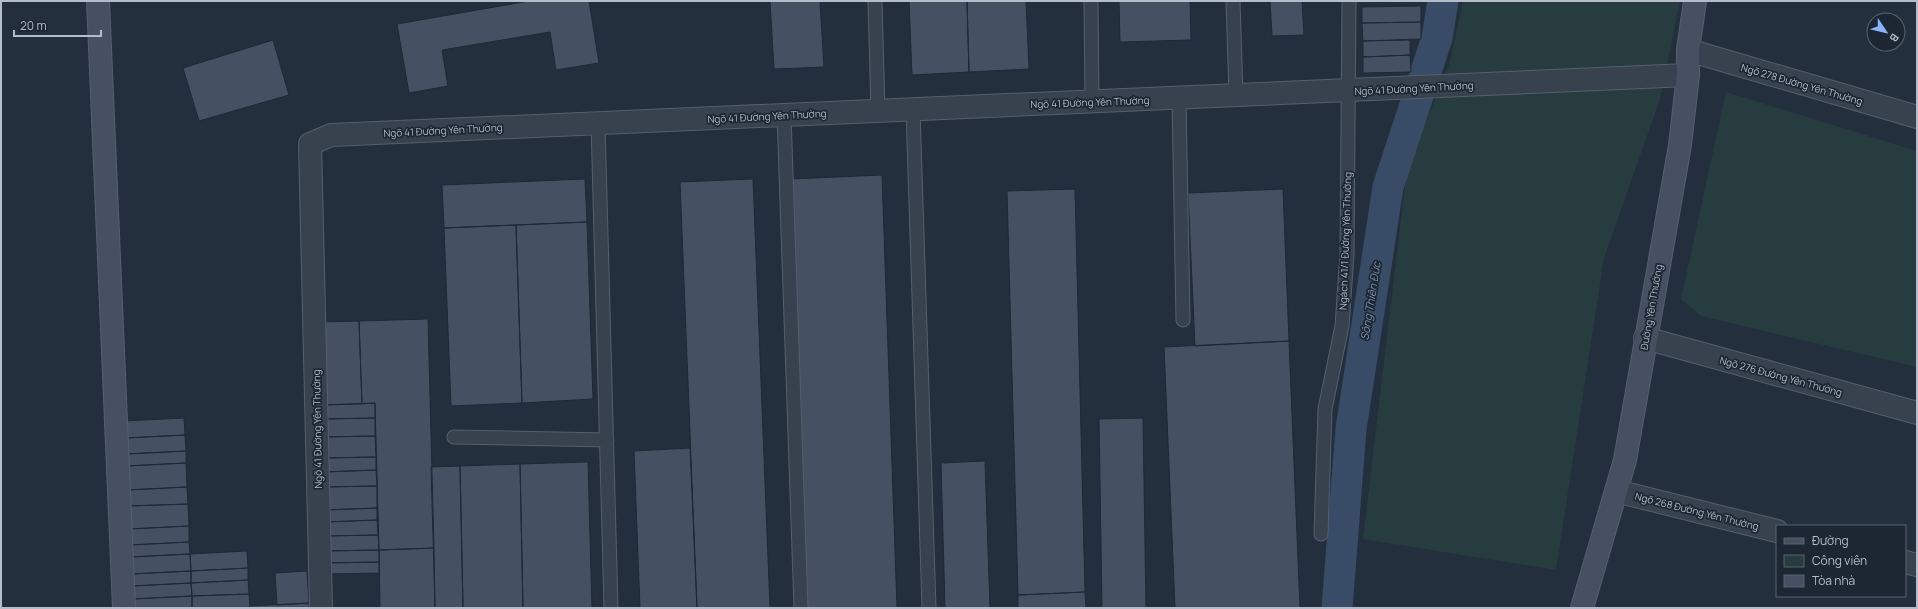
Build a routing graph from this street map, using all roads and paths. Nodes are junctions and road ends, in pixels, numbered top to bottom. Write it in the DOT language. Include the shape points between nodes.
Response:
graph roads {
  1 [pos="98,1"];
  2 [pos="875,1"];
  3 [pos="1091,1"];
  4 [pos="1233,1"];
  5 [pos="1349,1"];
  6 [pos="1695,1"];
  7 [pos="1688,50"];
  8 [pos="1688,76"];
  9 [pos="1349,91"];
  10 [pos="1236,95"];
  11 [pos="1179,98"];
  12 [pos="1092,102"];
  13 [pos="912,110"];
  14 [pos="878,111"];
  15 [pos="784,115"];
  16 [pos="1917,117"];
  17 [pos="598,123"];
  18 [pos="1183,320"];
  19 [pos="1645,338"];
  20 [pos="1917,413"];
  21 [pos="454,437"];
  22 [pos="607,440"];
  23 [pos="1616,491"];
  24 [pos="1776,530"];
  25 [pos="1320,534"];
  26 [pos="1906,562"];
  27 [pos="1917,565"];
  28 [pos="124,608"];
  29 [pos="321,608"];
  30 [pos="611,608"];
  31 [pos="801,608"];
  32 [pos="929,608"];
  33 [pos="1582,608"];
  1 -- 28 [label="main road"];
  2 -- 14 [label="lane"];
  3 -- 12 [label="lane"];
  4 -- 10 [label="lane"];
  5 -- 9 [label="lane, Ngách 41/1 Đường Yên Thường"];
  6 -- 7 [label="main road, Đường Yên Thường"];
  7 -- 8 [label="main road, Đường Yên Thường"];
  7 -- 16 [label="street, Ngõ 278 Đường Yên Thường"];
  8 -- 9 [label="street, Ngõ 41 Đường Yên Thường"];
  8 -- 19 [label="main road, Đường Yên Thường" via="1680,145"];
  9 -- 10 [label="street, Ngõ 41 Đường Yên Thường"];
  9 -- 25 [label="lane, Ngách 41/1 Đường Yên Thường" via="1347,254 1342,326 1325,409"];
  10 -- 11 [label="street, Ngõ 41 Đường Yên Thường"];
  11 -- 12 [label="street, Ngõ 41 Đường Yên Thường"];
  11 -- 18 [label="lane"];
  12 -- 13 [label="street, Ngõ 41 Đường Yên Thường"];
  13 -- 14 [label="street, Ngõ 41 Đường Yên Thường"];
  13 -- 32 [label="lane"];
  14 -- 15 [label="street, Ngõ 41 Đường Yên Thường"];
  15 -- 17 [label="street, Ngõ 41 Đường Yên Thường"];
  15 -- 31 [label="lane"];
  17 -- 22 [label="lane"];
  17 -- 29 [label="street, Ngõ 41 Đường Yên Thường" via="331,135 310,144"];
  19 -- 20 [label="street, Ngõ 276 Đường Yên Thường"];
  19 -- 23 [label="main road, Đường Yên Thường" via="1625,460"];
  21 -- 22 [label="lane"];
  22 -- 30 [label="lane"];
  23 -- 24 [label="street, Ngõ 268 Đường Yên Thường"];
  23 -- 33 [label="main road, Đường Yên Thường"];
  26 -- 27 [label="street"];
}
